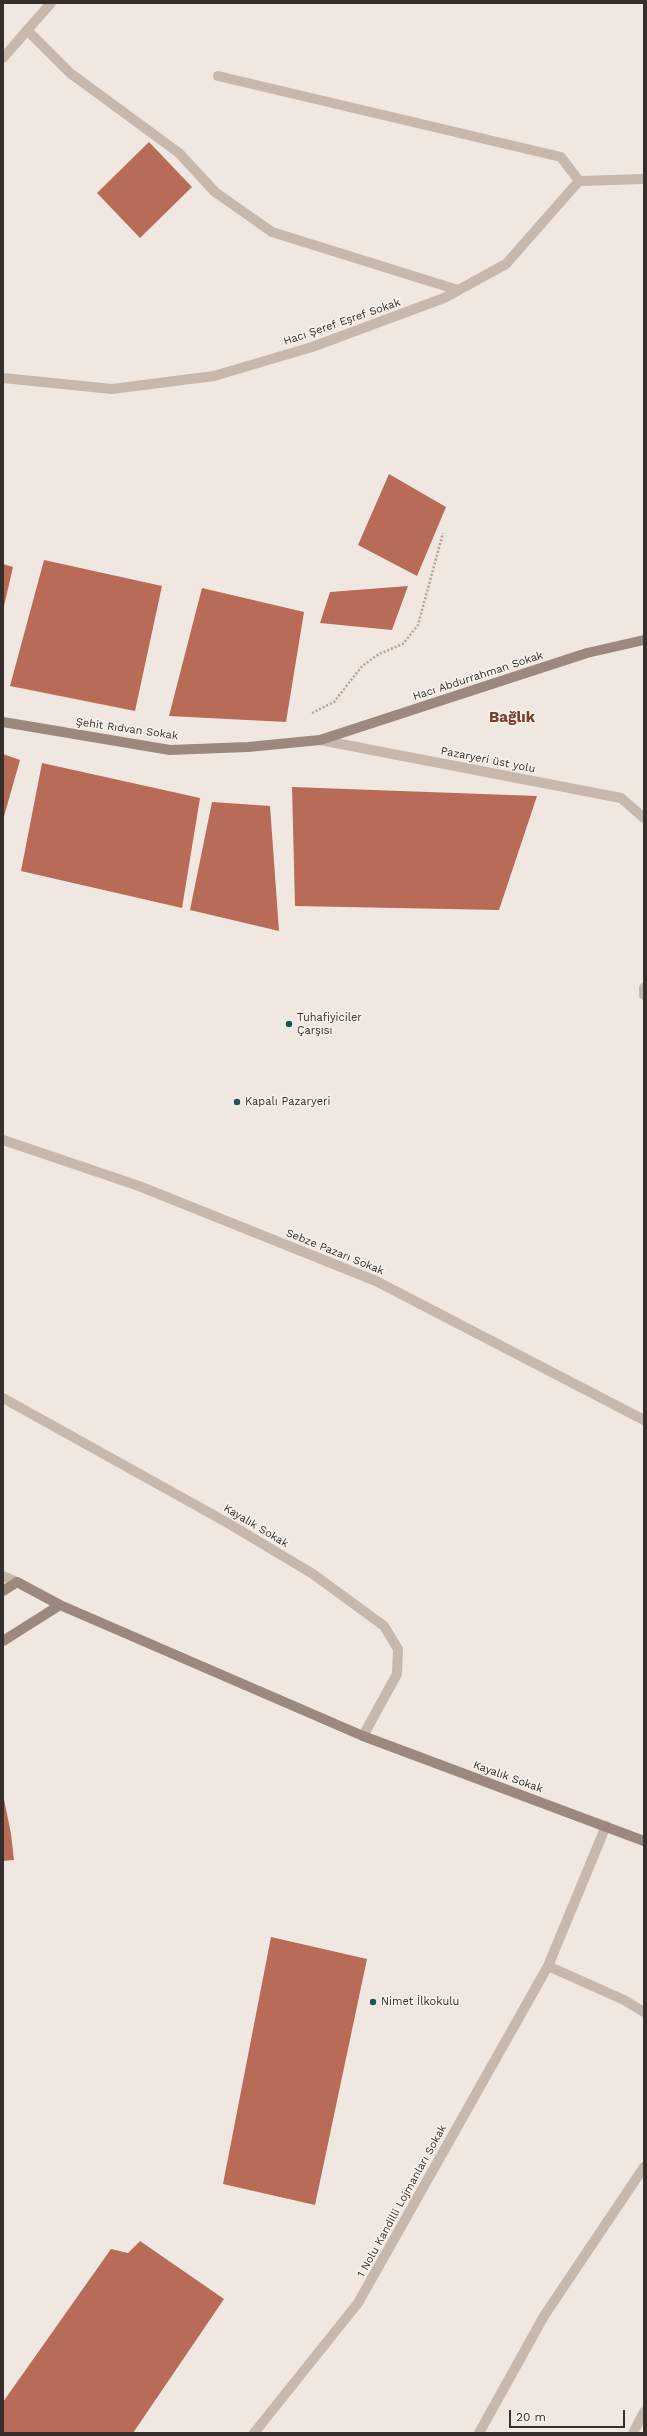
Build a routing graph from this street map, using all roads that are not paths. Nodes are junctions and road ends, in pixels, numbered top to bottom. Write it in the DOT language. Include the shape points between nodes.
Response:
graph roads {
  1 [pos="51,3"];
  2 [pos="27,30"];
  3 [pos="3,58"];
  4 [pos="218,76"];
  5 [pos="644,179"];
  6 [pos="579,181"];
  7 [pos="458,290"];
  8 [pos="3,378"];
  9 [pos="644,640"];
  10 [pos="3,722"];
  11 [pos="320,740"];
  12 [pos="644,818"];
  13 [pos="644,988"];
  14 [pos="644,995"];
  15 [pos="3,1140"];
  16 [pos="3,1398"];
  17 [pos="644,1420"];
  18 [pos="3,1576"];
  19 [pos="17,1582"];
  20 [pos="3,1591"];
  21 [pos="60,1605"];
  22 [pos="3,1641"];
  23 [pos="363,1736"];
  24 [pos="606,1826"];
  25 [pos="644,1841"];
  26 [pos="548,1966"];
  27 [pos="644,2012"];
  28 [pos="644,2167"];
  29 [pos="644,2412"];
  30 [pos="254,2433"];
  31 [pos="479,2433"];
  32 [pos="633,2433"];
  1 -- 2 [label="street"];
  2 -- 3 [label="street"];
  2 -- 7 [label="street" via="70,73 179,153 215,192 272,232"];
  4 -- 6 [label="street" via="561,157"];
  5 -- 6 [label="street"];
  6 -- 7 [label="street, Hacı Şeref Eşref Sokak" via="506,264"];
  7 -- 8 [label="street, Hacı Şeref Eşref Sokak" via="444,298 312,347 214,376 112,389"];
  9 -- 11 [label="street, Hacı Abdurrahman Sokak" via="587,653"];
  10 -- 11 [label="street, Şehit Rıdvan Sokak" via="170,750 248,747"];
  11 -- 12 [label="street, Pazaryeri üst yolu" via="621,798"];
  13 -- 14 [label="street"];
  15 -- 17 [label="street, Sebze Pazarı Sokak" via="139,1186 376,1281"];
  16 -- 23 [label="street, Kayalık Sokak" via="240,1530 313,1574 384,1626 398,1649 397,1674"];
  18 -- 19 [label="street, Kayalık Sokak"];
  19 -- 20 [label="street"];
  19 -- 21 [label="street, Kayalık Sokak"];
  21 -- 22 [label="street"];
  21 -- 23 [label="street, Kayalık Sokak"];
  23 -- 24 [label="street, Kayalık Sokak"];
  24 -- 25 [label="street, Kayalık Sokak"];
  24 -- 26 [label="street, 1 Nolu Kandilli Lojmanları Sokak"];
  26 -- 27 [label="street" via="624,2000"];
  26 -- 30 [label="street, 1 Nolu Kandilli Lojmanları Sokak" via="358,2303"];
  28 -- 31 [label="street" via="544,2316"];
  29 -- 32 [label="street"];
}
